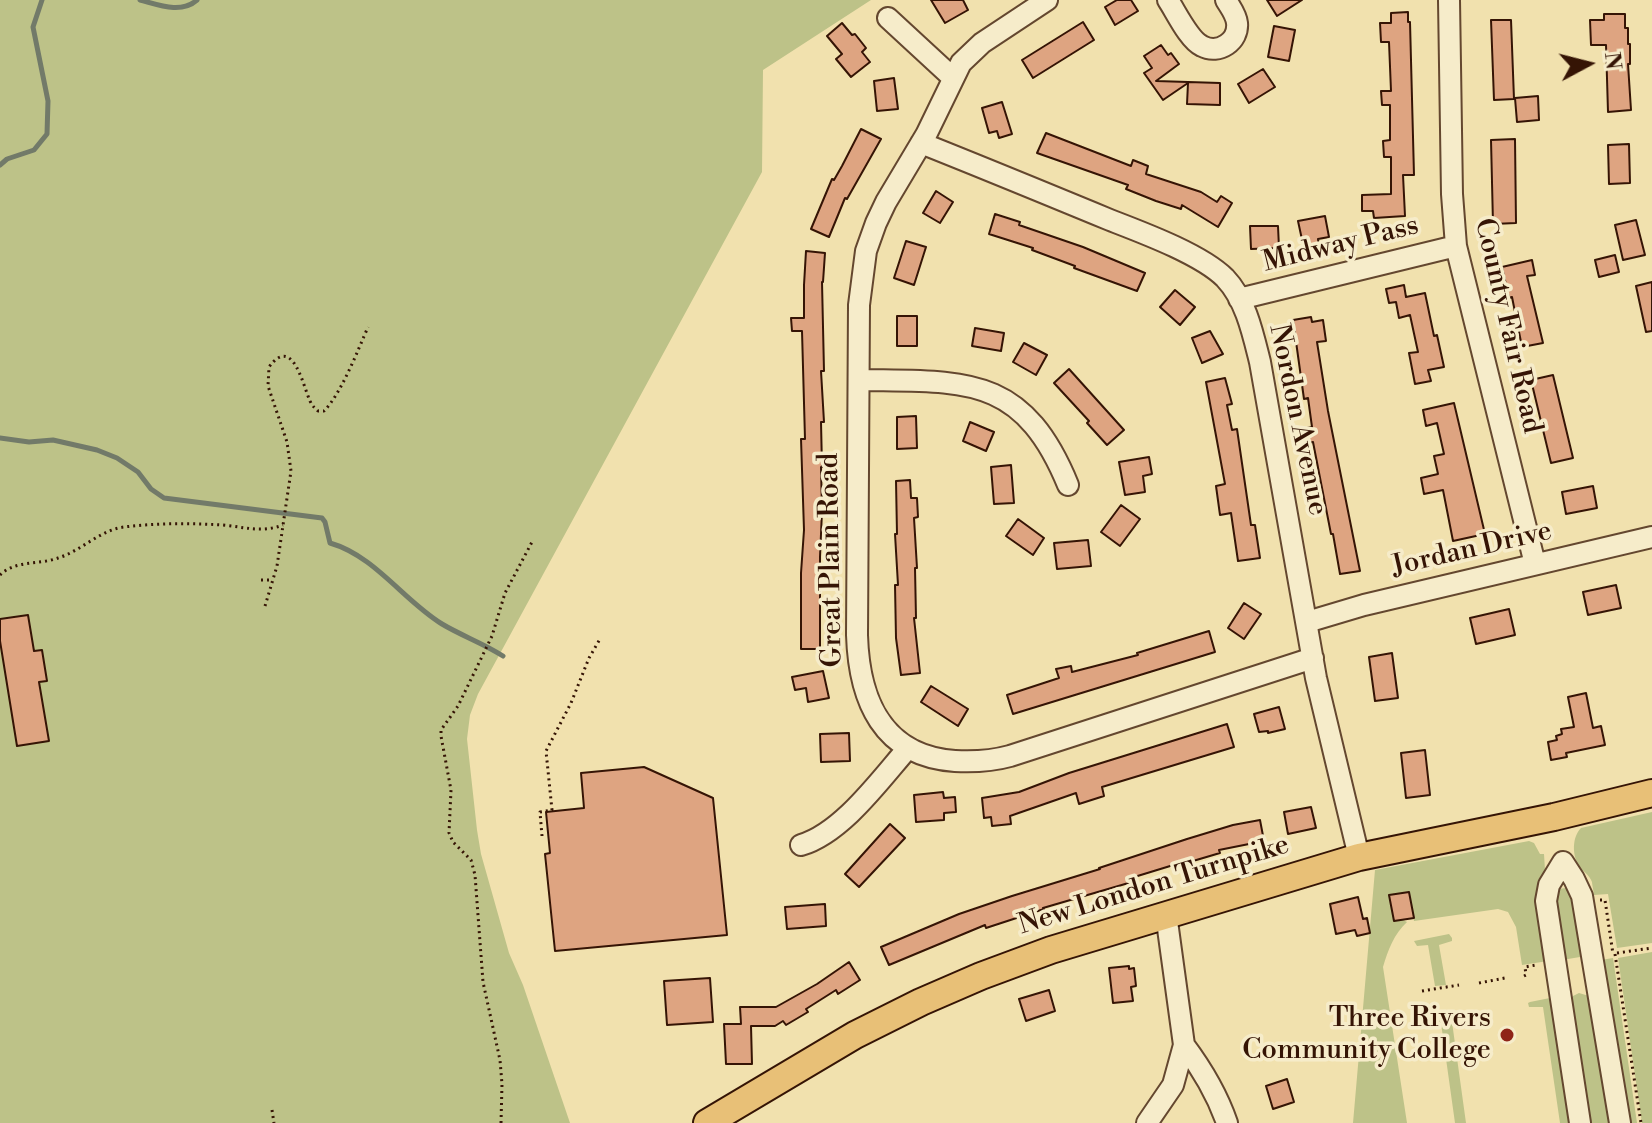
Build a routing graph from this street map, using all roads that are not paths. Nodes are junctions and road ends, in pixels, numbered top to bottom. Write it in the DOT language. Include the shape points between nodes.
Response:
graph roads {
  1 [pos="1047,0"];
  2 [pos="1168,0"];
  3 [pos="1226,0"];
  4 [pos="1449,0"];
  5 [pos="888,18"];
  6 [pos="953,78"];
  7 [pos="921,143"];
  8 [pos="1456,246"];
  9 [pos="1239,299"];
  10 [pos="859,380"];
  11 [pos="1068,485"];
  12 [pos="1652,537"];
  13 [pos="1535,564"];
  14 [pos="1307,622"];
  15 [pos="1313,658"];
  16 [pos="908,748"];
  17 [pos="1652,793"];
  18 [pos="801,845"];
  19 [pos="1359,857"];
  20 [pos="1166,914"];
  21 [pos="1184,1045"];
  22 [pos="707,1123"];
  23 [pos="1147,1123"];
  24 [pos="1227,1123"];
  25 [pos="1580,1123"];
  26 [pos="1620,1123"];
  1 -- 6 [label="street, Great Plain Road" via="978,46"];
  2 -- 3 [label="street" via="1194,40 1210,49 1224,46 1235,34 1236,18"];
  4 -- 8 [label="street, County Fair Road"];
  5 -- 6 [label="street"];
  6 -- 7 [label="street, Great Plain Road"];
  7 -- 9 [label="street, Nordon Avenue" via="1171,246 1221,275"];
  7 -- 10 [label="street, Great Plain Road" via="880,214 866,251"];
  8 -- 9 [label="street, Midway Pass"];
  8 -- 13 [label="street, County Fair Road"];
  9 -- 14 [label="street, Nordon Avenue" via="1260,362"];
  10 -- 11 [label="street" via="946,382 996,395 1032,424"];
  10 -- 16 [label="street, Great Plain Road" via="860,666 875,714"];
  12 -- 13 [label="street, Jordan Drive"];
  13 -- 14 [label="street, Jordan Drive"];
  14 -- 15 [label="street, Nordon Avenue"];
  15 -- 16 [label="street, Great Plain Road" via="1005,757 951,760"];
  15 -- 19 [label="street, Nordon Avenue"];
  16 -- 18 [label="street" via="837,825"];
  17 -- 19 [label="main road, New London Turnpike"];
  19 -- 20 [label="main road, New London Turnpike"];
  20 -- 21 [label="street"];
  20 -- 22 [label="main road, New London Turnpike" via="1051,950 921,1002"];
  21 -- 23 [label="street" via="1173,1085"];
  21 -- 24 [label="street"];
  25 -- 26 [label="street" via="1546,901 1563,862 1582,896"];
}
